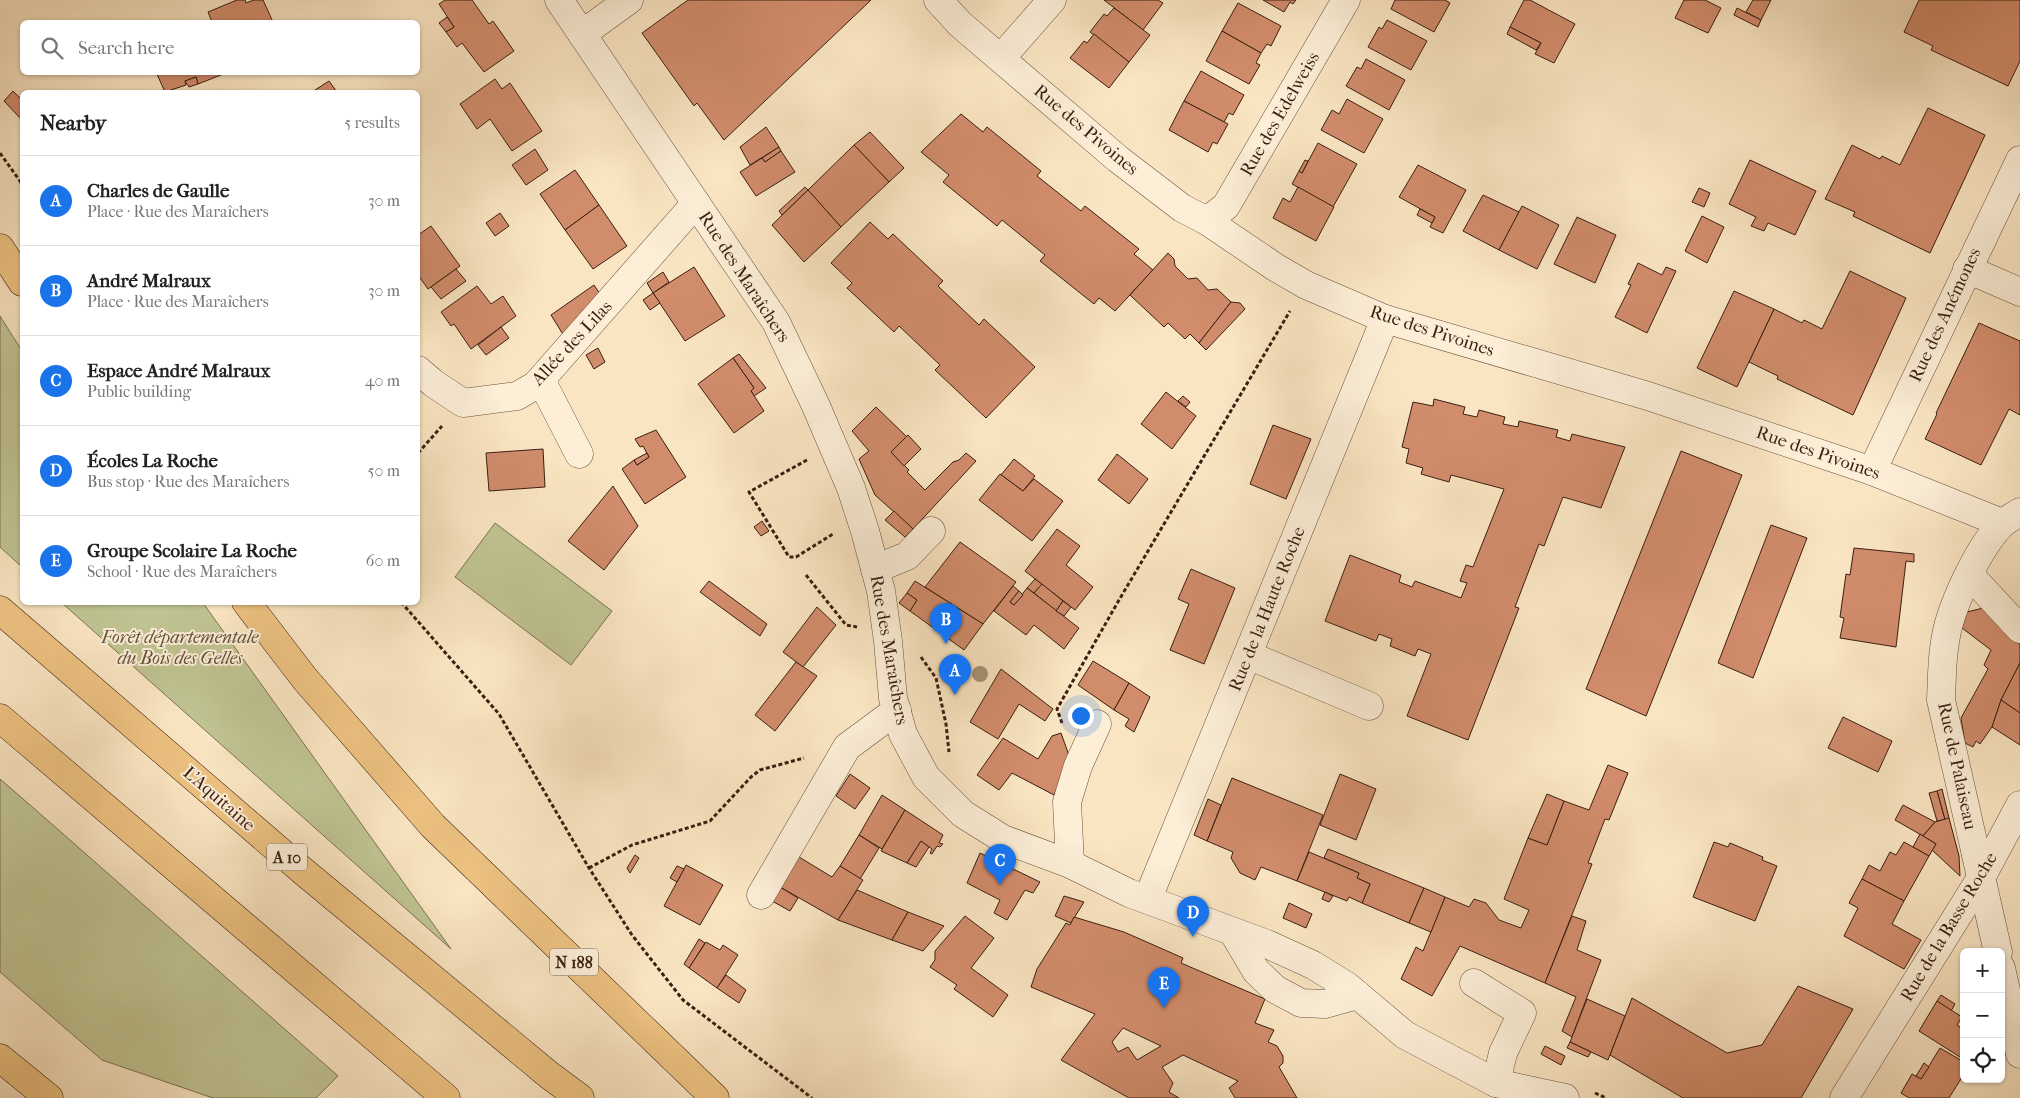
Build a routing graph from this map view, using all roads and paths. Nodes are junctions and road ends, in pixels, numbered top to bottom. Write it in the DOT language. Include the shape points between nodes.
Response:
graph roads {
  1 [pos="559,0"];
  2 [pos="629,0"];
  3 [pos="938,0"];
  4 [pos="1052,0"];
  5 [pos="1346,0"];
  6 [pos="582,34"];
  7 [pos="1001,58"];
  8 [pos="0,153"];
  9 [pos="2020,160"];
  10 [pos="20,181"];
  11 [pos="696,203"];
  12 [pos="1207,221"];
  13 [pos="0,248"];
  14 [pos="1967,269"];
  15 [pos="20,279"];
  16 [pos="1306,285"];
  17 [pos="2020,292"];
  18 [pos="1385,319"];
  19 [pos="420,372"];
  20 [pos="541,380"];
  21 [pos="463,403"];
  22 [pos="832,446"];
  23 [pos="420,451"];
  24 [pos="579,454"];
  25 [pos="1872,470"];
  26 [pos="2011,518"];
  27 [pos="931,531"];
  28 [pos="836,542"];
  29 [pos="875,569"];
  30 [pos="1969,574"];
  31 [pos="806,575"];
  32 [pos="248,605"];
  33 [pos="404,605"];
  34 [pos="0,610"];
  35 [pos="2020,630"];
  36 [pos="888,641"];
  37 [pos="1248,655"];
  38 [pos="1369,706"];
  39 [pos="897,710"];
  40 [pos="0,718"];
  41 [pos="1098,724"];
  42 [pos="847,747"];
  43 [pos="1078,766"];
  44 [pos="936,786"];
  45 [pos="2020,805"];
  46 [pos="1070,864"];
  47 [pos="589,868"];
  48 [pos="1982,878"];
  49 [pos="761,894"];
  50 [pos="1148,898"];
  51 [pos="1233,932"];
  52 [pos="1997,948"];
  53 [pos="1474,983"];
  54 [pos="2005,986"];
  55 [pos="1357,995"];
  56 [pos="2020,1054"];
  57 [pos="0,1058"];
  58 [pos="1496,1083"];
  59 [pos="49,1098"];
  60 [pos="446,1098"];
  61 [pos="580,1098"];
  62 [pos="715,1098"];
  63 [pos="812,1098"];
  64 [pos="1565,1098"];
  65 [pos="1844,1098"];
  1 -- 6 [label="street, Rue des Maraîchers"];
  2 -- 6 [label="street"];
  3 -- 7 [label="street, Rue des Pivoines" via="960,24"];
  4 -- 7 [label="street"];
  5 -- 12 [label="street, Rue des Edelweiss" via="1226,206"];
  6 -- 11 [label="street, Rue des Maraîchers"];
  7 -- 12 [label="street, Rue des Pivoines" via="1118,159 1182,208"];
  8 -- 10 [label="path"];
  9 -- 14 [label="street, Rue des Anémones"];
  11 -- 20 [label="street, Allée des Lilas"];
  11 -- 22 [label="street, Rue des Maraîchers" via="776,322"];
  12 -- 16 [label="street, Rue des Pivoines"];
  13 -- 15 [label="highway"];
  14 -- 17 [label="street"];
  14 -- 25 [label="street, Rue des Anémones"];
  16 -- 18 [label="street, Rue des Pivoines"];
  16 -- 43 [label="path" via="1057,710"];
  18 -- 25 [label="street, Rue des Pivoines" via="1648,396"];
  18 -- 37 [label="street, Rue de la Haute Roche"];
  19 -- 21 [label="street"];
  20 -- 21 [label="street, Allée des Lilas" via="517,396"];
  20 -- 24 [label="street"];
  21 -- 23 [label="path"];
  22 -- 28 [label="path" via="749,492 789,557 796,557 833,534"];
  22 -- 29 [label="street, Rue des Maraîchers" via="851,488"];
  25 -- 26 [label="street, Rue des Pivoines"];
  26 -- 30 [label="street, Rue de Palaiseau" via="1992,535"];
  27 -- 29 [label="street" via="907,556"];
  29 -- 36 [label="street, Rue des Maraîchers"];
  30 -- 35 [label="street"];
  30 -- 48 [label="street, Rue de Palaiseau" via="1948,625 1942,662 1941,700"];
  31 -- 36 [label="path" via="846,625 863,628"];
  32 -- 62 [label="highway, N 188" via="305,679 433,826"];
  33 -- 47 [label="path" via="499,714"];
  34 -- 61 [label="highway, L'Aquitaine / A 10" via="304,872"];
  36 -- 39 [label="street, Rue des Maraîchers"];
  36 -- 44 [label="path" via="919,655 936,678 949,757"];
  37 -- 38 [label="street"];
  37 -- 50 [label="street, Rue de la Haute Roche"];
  39 -- 42 [label="street"];
  39 -- 44 [label="street, Rue des Maraîchers" via="903,734 926,777"];
  40 -- 60 [label="highway"];
  41 -- 43 [label="street"];
  42 -- 47 [label="path" via="760,770 710,820 632,845"];
  42 -- 49 [label="street"];
  43 -- 46 [label="street" via="1067,802"];
  44 -- 46 [label="street, Rue des Maraîchers" via="963,814 1003,840"];
  45 -- 48 [label="street, Rue de la Basse Roche"];
  46 -- 50 [label="street, Rue des Maraîchers" via="1129,893"];
  47 -- 63 [label="path" via="632,935 683,1000"];
  48 -- 52 [label="street, Rue de Palaiseau"];
  48 -- 65 [label="street, Rue de la Basse Roche"];
  50 -- 51 [label="street, Rue des Maraîchers"];
  51 -- 55 [label="street, Rue des Maraîchers" via="1313,965"];
  51 -- 55 [label="street" via="1256,971 1275,989 1301,1003 1325,1004"];
  53 -- 58 [label="street" via="1522,1013 1503,1053"];
  54 -- 56 [label="street"];
  55 -- 58 [label="street, Rue des Maraîchers" via="1405,1035"];
  57 -- 59 [label="highway"];
  58 -- 64 [label="street, Rue des Maraîchers"];
}
